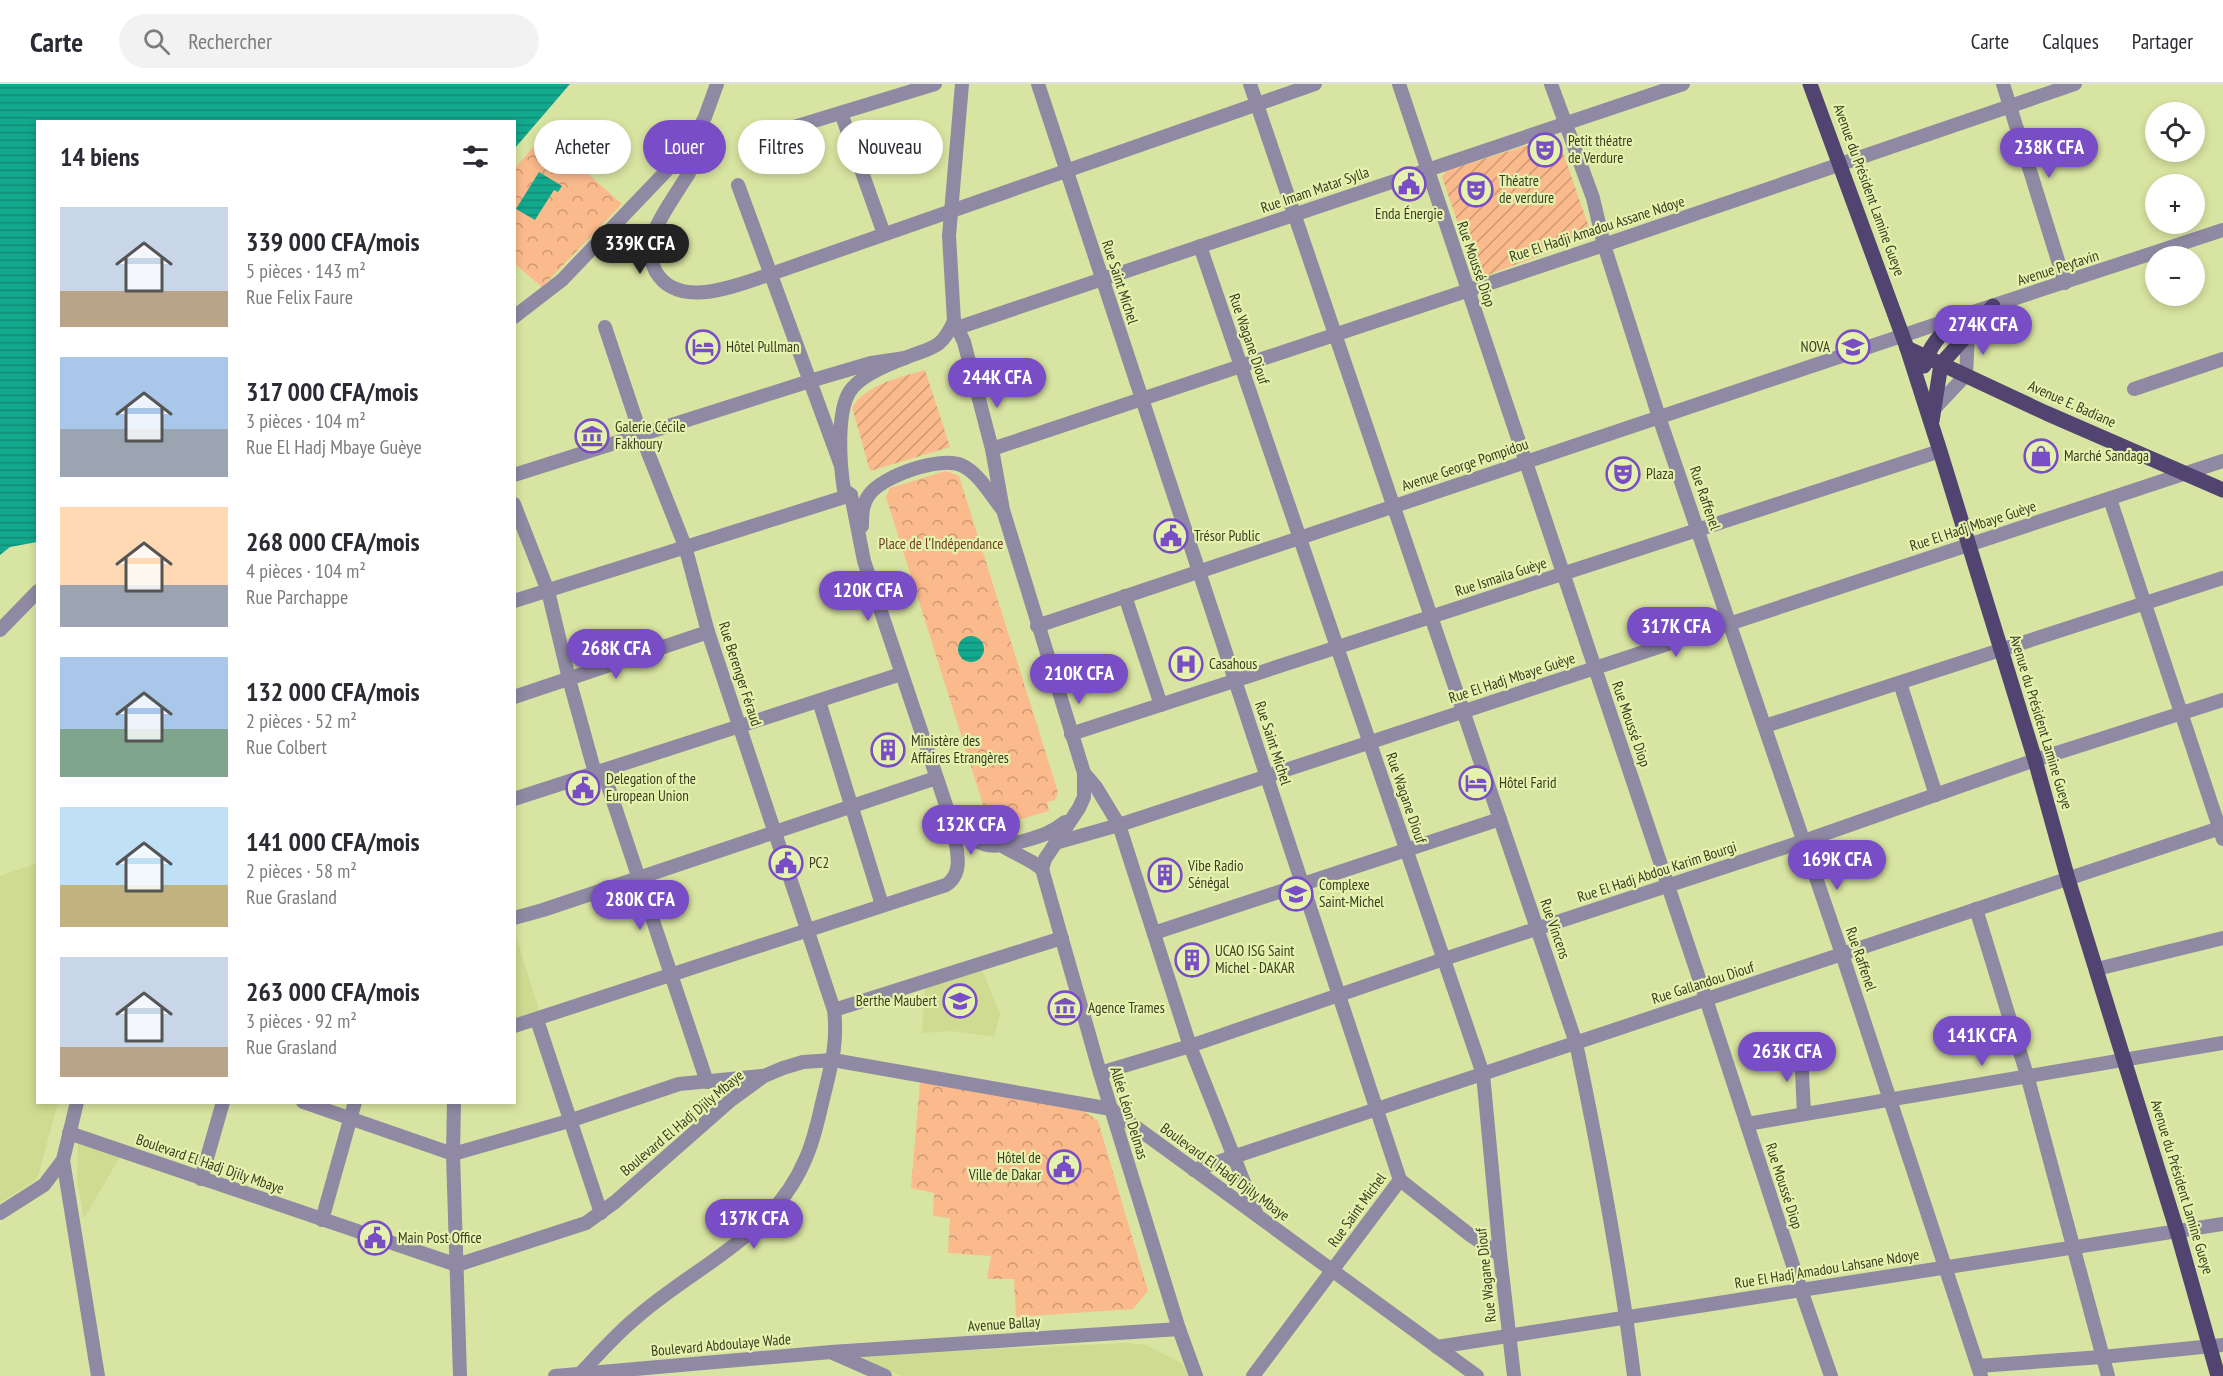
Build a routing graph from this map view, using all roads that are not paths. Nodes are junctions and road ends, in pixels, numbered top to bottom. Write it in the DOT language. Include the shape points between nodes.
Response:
graph roads {
  1 [pos="717,84"];
  2 [pos="935,84"];
  3 [pos="962,84"];
  4 [pos="1038,84"];
  5 [pos="1250,84"];
  6 [pos="1315,84"];
  7 [pos="1399,84"];
  8 [pos="1551,84"];
  9 [pos="1683,84"];
  10 [pos="1810,84"];
  11 [pos="2003,84"];
  12 [pos="2075,84"];
  13 [pos="1257,104"];
  14 [pos="2010,106"];
  15 [pos="841,113"];
  16 [pos="704,120"];
  17 [pos="818,120"];
  18 [pos="1565,123"];
  19 [pos="1841,164"];
  20 [pos="1427,170"];
  21 [pos="1066,171"];
  22 [pos="663,174"];
  23 [pos="688,174"];
  24 [pos="738,185"];
  25 [pos="951,211"];
  26 [pos="1295,214"];
  27 [pos="2223,230"];
  28 [pos="884,234"];
  29 [pos="1604,245"];
  30 [pos="1200,246"];
  31 [pos="771,274"];
  32 [pos="1102,279"];
  33 [pos="2065,283"];
  34 [pos="1468,290"];
  35 [pos="1993,306"];
  36 [pos="516,316"];
  37 [pos="1958,317"];
  38 [pos="955,324"];
  39 [pos="605,327"];
  40 [pos="1336,334"];
  41 [pos="1968,334"];
  42 [pos="1905,342"];
  43 [pos="1926,357"];
  44 [pos="905,358"];
  45 [pos="2223,359"];
  46 [pos="1941,364"];
  47 [pos="1240,366"];
  48 [pos="1966,375"];
  49 [pos="810,381"];
  50 [pos="1920,387"];
  51 [pos="2134,389"];
  52 [pos="1142,399"];
  53 [pos="1934,409"];
  54 [pos="1659,417"];
  55 [pos="1932,424"];
  56 [pos="641,435"];
  57 [pos="992,449"];
  58 [pos="1940,451"];
  59 [pos="2223,461"];
  60 [pos="1526,462"];
  61 [pos="840,463"];
  62 [pos="2188,473"];
  63 [pos="516,474"];
  64 [pos="2223,490"];
  65 [pos="851,495"];
  66 [pos="2110,499"];
  67 [pos="1395,506"];
  68 [pos="516,509"];
  69 [pos="1003,510"];
  70 [pos="1698,530"];
  71 [pos="1300,538"];
  72 [pos="1969,545"];
  73 [pos="685,546"];
  74 [pos="864,561"];
  75 [pos="1199,572"];
  76 [pos="1563,574"];
  77 [pos="2223,578"];
  78 [pos="548,591"];
  79 [pos="36,593"];
  80 [pos="1125,596"];
  81 [pos="516,601"];
  82 [pos="2145,604"];
  83 [pos="1432,616"];
  84 [pos="1731,624"];
  85 [pos="1037,626"];
  86 [pos="0,630"];
  87 [pos="708,632"];
  88 [pos="1337,647"];
  89 [pos="2001,650"];
  90 [pos="1595,668"];
  91 [pos="902,674"];
  92 [pos="569,679"];
  93 [pos="1235,681"];
  94 [pos="1900,683"];
  95 [pos="516,696"];
  96 [pos="2223,700"];
  97 [pos="819,701"];
  98 [pos="1161,705"];
  99 [pos="1464,711"];
  100 [pos="2181,713"];
  101 [pos="1765,726"];
  102 [pos="739,727"];
  103 [pos="1071,734"];
  104 [pos="1370,742"];
  105 [pos="2035,760"];
  106 [pos="599,772"];
  107 [pos="1084,773"];
  108 [pos="1267,776"];
  109 [pos="936,778"];
  110 [pos="1936,795"];
  111 [pos="516,798"];
  112 [pos="852,806"];
  113 [pos="1071,817"];
  114 [pos="1500,819"];
  115 [pos="1119,825"];
  116 [pos="953,826"];
  117 [pos="2222,831"];
  118 [pos="775,832"];
  119 [pos="1804,841"];
  120 [pos="1055,843"];
  121 [pos="1004,847"];
  122 [pos="1407,850"];
  123 [pos="1042,869"];
  124 [pos="639,878"];
  125 [pos="2068,879"];
  126 [pos="1302,884"];
  127 [pos="1668,886"];
  128 [pos="882,905"];
  129 [pos="1976,909"];
  130 [pos="516,917"];
  131 [pos="1537,928"];
  132 [pos="807,929"];
  133 [pos="1154,933"];
  134 [pos="1062,938"];
  135 [pos="2223,938"];
  136 [pos="1842,954"];
  137 [pos="1444,958"];
  138 [pos="2097,969"];
  139 [pos="671,975"];
  140 [pos="1339,995"];
  141 [pos="1706,999"];
  142 [pos="834,1010"];
  143 [pos="537,1020"];
  144 [pos="516,1025"];
  145 [pos="1576,1042"];
  146 [pos="2223,1044"];
  147 [pos="1190,1046"];
  148 [pos="1801,1051"];
  149 [pos="833,1060"];
  150 [pos="2125,1060"];
  151 [pos="1100,1073"];
  152 [pos="1483,1074"];
  153 [pos="2027,1075"];
  154 [pos="764,1076"];
  155 [pos="707,1082"];
  156 [pos="1891,1100"];
  157 [pos="76,1104"];
  158 [pos="222,1104"];
  159 [pos="309,1104"];
  160 [pos="354,1104"];
  161 [pos="454,1104"];
  162 [pos="1111,1109"];
  163 [pos="1377,1109"];
  164 [pos="1804,1114"];
  165 [pos="351,1117"];
  166 [pos="569,1121"];
  167 [pos="1747,1124"];
  168 [pos="69,1133"];
  169 [pos="453,1154"];
  170 [pos="1234,1157"];
  171 [pos="63,1160"];
  172 [pos="1194,1170"];
  173 [pos="201,1179"];
  174 [pos="1400,1180"];
  175 [pos="0,1213"];
  176 [pos="601,1213"];
  177 [pos="1257,1215"];
  178 [pos="322,1220"];
  179 [pos="2223,1224"];
  180 [pos="2177,1231"];
  181 [pos="2072,1247"];
  182 [pos="1500,1255"];
  183 [pos="457,1265"];
  184 [pos="1946,1267"];
  185 [pos="1333,1271"];
  186 [pos="1800,1290"];
  187 [pos="1627,1317"];
  188 [pos="1179,1329"];
  189 [pos="1509,1335"];
  190 [pos="2216,1345"];
  191 [pos="1437,1347"];
  192 [pos="831,1352"];
  193 [pos="2102,1357"];
  194 [pos="1194,1370"];
  195 [pos="1980,1371"];
  196 [pos="579,1375"];
  197 [pos="98,1376"];
  198 [pos="460,1376"];
  199 [pos="555,1376"];
  200 [pos="885,1376"];
  201 [pos="1203,1376"];
  202 [pos="1253,1376"];
  203 [pos="1477,1376"];
  204 [pos="1514,1376"];
  205 [pos="1634,1376"];
  206 [pos="1831,1376"];
  207 [pos="2108,1376"];
  208 [pos="2218,1376"];
  1 -- 16 [label="street"];
  2 -- 15 [label="street"];
  3 -- 25 [label="street"];
  4 -- 21 [label="street, Rue Saint Michel"];
  5 -- 13 [label="street, Rue Vincens"];
  6 -- 13 [label="street"];
  7 -- 20 [label="street, Rue Moussé Diop"];
  8 -- 18 [label="street, Rue Raffenel"];
  9 -- 18 [label="street, Rue Imam Matar Sylla"];
  10 -- 19 [label="main road, Avenue du Président Lamine Gueye"];
  11 -- 14 [label="street"];
  12 -- 14 [label="street, Rue El Hadji Amadou Assane Ndoye"];
  13 -- 21 [label="street"];
  13 -- 26 [label="street, Rue Vincens"];
  14 -- 19 [label="street, Rue El Hadji Amadou Assane Ndoye"];
  14 -- 33 [label="street"];
  15 -- 17 [label="street"];
  15 -- 28 [label="street"];
  18 -- 20 [label="street, Rue Imam Matar Sylla"];
  18 -- 29 [label="street, Rue Raffenel" via="1593,198"];
  19 -- 29 [label="street, Rue El Hadji Amadou Assane Ndoye"];
  19 -- 42 [label="main road, Avenue du Président Lamine Gueye"];
  20 -- 26 [label="street, Rue Imam Matar Sylla"];
  20 -- 34 [label="street, Rue Moussé Diop"];
  21 -- 25 [label="street"];
  21 -- 32 [label="street, Rue Saint Michel"];
  22 -- 36 [label="street" via="551,290"];
  23 -- 31 [label="street" via="654,233 650,255 659,276 679,290 695,293 714,292"];
  24 -- 31 [label="street"];
  25 -- 28 [label="street"];
  25 -- 38 [label="street"];
  26 -- 30 [label="street, Rue Imam Matar Sylla"];
  26 -- 40 [label="street, Rue Vincens"];
  27 -- 33 [label="street, Avenue Peytavin"];
  28 -- 31 [label="street"];
  29 -- 34 [label="street, Rue El Hadji Amadou Assane Ndoye"];
  29 -- 54 [label="street, Rue Raffenel"];
  30 -- 32 [label="street, Rue Imam Matar Sylla"];
  30 -- 47 [label="street, Rue Wagane Diouf"];
  31 -- 49 [label="street"];
  32 -- 38 [label="street, Rue Imam Matar Sylla"];
  32 -- 52 [label="street, Rue Saint Michel"];
  33 -- 35 [label="street, Avenue Peytavin"];
  34 -- 40 [label="street, Rue El Hadji Amadou Assane Ndoye"];
  34 -- 60 [label="street, Rue Moussé Diop"];
  35 -- 37 [label="street, Avenue Peytavin"];
  35 -- 41 [label="main road"];
  37 -- 42 [label="street, Avenue Peytavin"];
  37 -- 43 [label="main road" via="1936,339"];
  38 -- 44 [label="street" via="933,348"];
  38 -- 57 [label="street" via="964,342"];
  39 -- 56 [label="street, Rue Berenger Féraud"];
  40 -- 47 [label="street, Rue El Hadji Amadou Assane Ndoye"];
  40 -- 67 [label="street, Rue Vincens"];
  41 -- 46 [label="main road"];
  41 -- 48 [label="street"];
  42 -- 43 [label="main road, Avenue E. Badiane"];
  42 -- 50 [label="main road, Avenue du Président Lamine Gueye"];
  42 -- 54 [label="street, Avenue George Pompidou"];
  43 -- 46 [label="main road, Avenue E. Badiane"];
  43 -- 50 [label="main road"];
  44 -- 49 [label="street"];
  44 -- 61 [label="street" via="871,373 850,390 844,411"];
  45 -- 51 [label="street"];
  46 -- 48 [label="main road, Avenue E. Badiane"];
  46 -- 53 [label="main road"];
  47 -- 52 [label="street, Rue El Hadji Amadou Assane Ndoye"];
  47 -- 71 [label="street, Rue Wagane Diouf"];
  48 -- 53 [label="street"];
  48 -- 62 [label="main road, Avenue E. Badiane"];
  49 -- 56 [label="street"];
  49 -- 61 [label="street"];
  50 -- 55 [label="main road, Avenue du Président Lamine Gueye"];
  52 -- 57 [label="street, Rue El Hadji Amadou Assane Ndoye"];
  52 -- 75 [label="street, Rue Saint Michel"];
  53 -- 55 [label="main road"];
  54 -- 60 [label="street, Avenue George Pompidou"];
  54 -- 70 [label="street, Rue Raffenel"];
  55 -- 58 [label="main road, Avenue du Président Lamine Gueye"];
  56 -- 63 [label="street"];
  56 -- 73 [label="street, Rue Berenger Féraud"];
  57 -- 69 [label="street"];
  58 -- 70 [label="street, Rue Ismaila Guèye"];
  58 -- 72 [label="main road, Avenue du Président Lamine Gueye"];
  59 -- 62 [label="street, Rue El Hadj Mbaye Guèye"];
  60 -- 67 [label="street, Avenue George Pompidou"];
  60 -- 76 [label="street, Rue Moussé Diop"];
  61 -- 65 [label="street" via="844,490"];
  62 -- 64 [label="main road, Avenue E. Badiane"];
  62 -- 66 [label="street, Rue El Hadj Mbaye Guèye"];
  65 -- 73 [label="street"];
  65 -- 74 [label="street"];
  66 -- 72 [label="street, Rue El Hadj Mbaye Guèye"];
  66 -- 82 [label="street"];
  67 -- 71 [label="street, Avenue George Pompidou"];
  67 -- 83 [label="street, Rue Vincens"];
  68 -- 78 [label="street"];
  69 -- 74 [label="street" via="962,465 933,464 894,476 876,487 863,507"];
  69 -- 85 [label="street"];
  70 -- 76 [label="street, Rue Ismaila Guèye"];
  70 -- 84 [label="street, Rue Raffenel"];
  71 -- 75 [label="street, Avenue George Pompidou"];
  71 -- 88 [label="street, Rue Wagane Diouf"];
  72 -- 84 [label="street, Rue El Hadj Mbaye Guèye"];
  72 -- 89 [label="main road, Avenue du Président Lamine Gueye"];
  73 -- 78 [label="street"];
  73 -- 87 [label="street, Rue Berenger Féraud"];
  74 -- 91 [label="street"];
  75 -- 80 [label="street, Avenue George Pompidou"];
  75 -- 93 [label="street, Rue Saint Michel"];
  76 -- 83 [label="street, Rue Ismaila Guèye"];
  76 -- 90 [label="street, Rue Moussé Diop"];
  77 -- 82 [label="street"];
  78 -- 81 [label="street"];
  78 -- 92 [label="street"];
  79 -- 86 [label="street"];
  80 -- 85 [label="street, Avenue George Pompidou"];
  80 -- 98 [label="street"];
  82 -- 89 [label="street"];
  82 -- 100 [label="street"];
  83 -- 88 [label="street, Rue Ismaila Guèye"];
  83 -- 99 [label="street, Rue Vincens"];
  84 -- 90 [label="street, Rue El Hadj Mbaye Guèye"];
  84 -- 101 [label="street, Rue Raffenel"];
  85 -- 103 [label="street"];
  87 -- 92 [label="street"];
  87 -- 102 [label="street, Rue Berenger Féraud"];
  88 -- 93 [label="street, Rue Ismaila Guèye"];
  88 -- 104 [label="street, Rue Wagane Diouf"];
  89 -- 94 [label="street"];
  89 -- 105 [label="main road, Avenue du Président Lamine Gueye"];
  90 -- 99 [label="street, Rue El Hadj Mbaye Guèye"];
  90 -- 127 [label="street, Rue Moussé Diop"];
  91 -- 97 [label="street"];
  91 -- 109 [label="street"];
  92 -- 95 [label="street"];
  92 -- 106 [label="street"];
  93 -- 98 [label="street, Rue Ismaila Guèye"];
  93 -- 108 [label="street, Rue Saint Michel"];
  94 -- 101 [label="street"];
  94 -- 110 [label="street"];
  96 -- 100 [label="street, Rue El Hadj Abdou Karim Bourgi"];
  97 -- 102 [label="street"];
  97 -- 112 [label="street"];
  98 -- 103 [label="street, Rue Ismaila Guèye"];
  99 -- 104 [label="street, Rue El Hadj Mbaye Guèye"];
  99 -- 114 [label="street, Rue Vincens"];
  100 -- 105 [label="street, Rue El Hadj Abdou Karim Bourgi"];
  100 -- 117 [label="street"];
  101 -- 119 [label="street, Rue Raffenel"];
  102 -- 106 [label="street"];
  102 -- 118 [label="street, Rue Berenger Féraud"];
  103 -- 107 [label="street"];
  104 -- 108 [label="street, Rue El Hadj Mbaye Guèye"];
  104 -- 122 [label="street, Rue Wagane Diouf"];
  105 -- 110 [label="street, Rue El Hadj Abdou Karim Bourgi"];
  105 -- 125 [label="main road, Avenue du Président Lamine Gueye"];
  106 -- 111 [label="street"];
  106 -- 124 [label="street"];
  107 -- 113 [label="street" via="1084,797"];
  107 -- 115 [label="street"];
  108 -- 115 [label="street, Rue El Hadj Mbaye Guèye"];
  108 -- 126 [label="street, Rue Saint Michel"];
  109 -- 112 [label="street"];
  109 -- 116 [label="street"];
  110 -- 119 [label="street, Rue El Hadj Abdou Karim Bourgi"];
  112 -- 118 [label="street"];
  112 -- 128 [label="street"];
  113 -- 120 [label="street"];
  113 -- 121 [label="street" via="1048,833"];
  114 -- 122 [label="street"];
  114 -- 131 [label="street, Rue Vincens"];
  115 -- 120 [label="street, Rue El Hadj Mbaye Guèye"];
  115 -- 133 [label="street"];
  116 -- 121 [label="street" via="980,843"];
  116 -- 128 [label="street" via="959,869 956,877 946,885"];
  117 -- 125 [label="street, Rue Gallandou Diouf"];
  118 -- 124 [label="street"];
  118 -- 132 [label="street, Rue Berenger Féraud"];
  119 -- 127 [label="street, Rue El Hadj Abdou Karim Bourgi"];
  119 -- 136 [label="street, Rue Raffenel"];
  120 -- 123 [label="street"];
  121 -- 123 [label="street"];
  122 -- 126 [label="street"];
  122 -- 137 [label="street, Rue Wagane Diouf"];
  123 -- 134 [label="street, Allée Léon Delmas"];
  124 -- 130 [label="street"];
  124 -- 139 [label="street"];
  125 -- 129 [label="street, Rue Gallandou Diouf"];
  125 -- 138 [label="main road, Avenue du Président Lamine Gueye"];
  126 -- 133 [label="street"];
  126 -- 140 [label="street, Rue Saint Michel"];
  127 -- 131 [label="street, Rue El Hadj Abdou Karim Bourgi"];
  127 -- 141 [label="street, Rue Moussé Diop"];
  128 -- 132 [label="street"];
  129 -- 136 [label="street, Rue Gallandou Diouf"];
  129 -- 153 [label="street"];
  131 -- 137 [label="street, Rue El Hadj Abdou Karim Bourgi"];
  131 -- 145 [label="street, Rue Vincens"];
  132 -- 139 [label="street"];
  132 -- 142 [label="street, Rue Berenger Féraud"];
  133 -- 147 [label="street"];
  134 -- 142 [label="street"];
  134 -- 151 [label="street, Allée Léon Delmas"];
  135 -- 138 [label="street"];
  136 -- 141 [label="street, Rue Gallandou Diouf"];
  136 -- 156 [label="street, Rue Raffenel"];
  137 -- 140 [label="street, Rue El Hadj Abdou Karim Bourgi"];
  137 -- 152 [label="street, Rue Wagane Diouf"];
  138 -- 150 [label="main road, Avenue du Président Lamine Gueye"];
  139 -- 143 [label="street"];
  139 -- 155 [label="street"];
  140 -- 147 [label="street, Rue El Hadj Abdou Karim Bourgi"];
  140 -- 163 [label="street, Rue Saint Michel"];
  141 -- 145 [label="street, Rue Gallandou Diouf"];
  141 -- 167 [label="street, Rue Moussé Diop"];
  142 -- 149 [label="street, Rue Berenger Féraud" via="837,1034"];
  143 -- 144 [label="street"];
  143 -- 166 [label="street"];
  145 -- 152 [label="street, Rue Gallandou Diouf"];
  145 -- 187 [label="street, Rue Vincens"];
  146 -- 150 [label="street"];
  147 -- 151 [label="street, Rue El Hadj Abdou Karim Bourgi"];
  147 -- 170 [label="street"];
  148 -- 164 [label="street"];
  149 -- 154 [label="street, Boulevard El Hadj Djily Mbaye" via="803,1062"];
  149 -- 162 [label="street, Boulevard El Hadj Djily Mbaye"];
  149 -- 196 [label="street, Rue Berenger Féraud" via="814,1136 788,1192 741,1242 637,1316"];
  150 -- 153 [label="street"];
  150 -- 180 [label="main road, Avenue du Président Lamine Gueye"];
  151 -- 162 [label="street, Allée Léon Delmas"];
  152 -- 163 [label="street, Rue Gallandou Diouf"];
  152 -- 182 [label="street, Rue Wagane Diouf"];
  153 -- 156 [label="street"];
  153 -- 181 [label="street"];
  154 -- 155 [label="street"];
  154 -- 176 [label="street, Boulevard El Hadj Djily Mbaye"];
  155 -- 166 [label="street" via="679,1084"];
  156 -- 164 [label="street"];
  156 -- 184 [label="street, Rue Raffenel"];
  157 -- 168 [label="street"];
  158 -- 173 [label="street"];
  159 -- 165 [label="street"];
  160 -- 165 [label="street"];
  161 -- 169 [label="street"];
  162 -- 172 [label="street, Boulevard El Hadj Djily Mbaye"];
  162 -- 188 [label="street, Allée Léon Delmas"];
  163 -- 170 [label="street, Rue Gallandou Diouf"];
  163 -- 174 [label="street, Rue Saint Michel"];
  164 -- 167 [label="street"];
  165 -- 169 [label="street"];
  165 -- 178 [label="street"];
  166 -- 169 [label="street"];
  166 -- 176 [label="street"];
  167 -- 186 [label="street, Rue Moussé Diop"];
  168 -- 171 [label="street"];
  168 -- 173 [label="street, Boulevard El Hadj Djily Mbaye"];
  169 -- 183 [label="street"];
  170 -- 172 [label="street, Rue Gallandou Diouf"];
  170 -- 177 [label="street"];
  171 -- 175 [label="street" via="44,1185"];
  171 -- 197 [label="street"];
  172 -- 177 [label="street, Boulevard El Hadj Djily Mbaye"];
  173 -- 178 [label="street, Boulevard El Hadj Djily Mbaye"];
  174 -- 182 [label="street"];
  174 -- 185 [label="street, Rue Saint Michel"];
  176 -- 183 [label="street, Boulevard El Hadj Djily Mbaye" via="586,1223"];
  177 -- 185 [label="street, Boulevard El Hadj Djily Mbaye"];
  178 -- 183 [label="street, Boulevard El Hadj Djily Mbaye"];
  179 -- 180 [label="street, Rue El Hadj Amadou Lahsane Ndoye"];
  180 -- 181 [label="street, Rue El Hadj Amadou Lahsane Ndoye"];
  180 -- 190 [label="main road, Avenue du Président Lamine Gueye"];
  181 -- 184 [label="street, Rue El Hadj Amadou Lahsane Ndoye"];
  181 -- 193 [label="street"];
  182 -- 189 [label="street, Rue Wagane Diouf"];
  183 -- 198 [label="street"];
  184 -- 186 [label="street, Rue El Hadj Amadou Lahsane Ndoye"];
  184 -- 195 [label="street, Rue Raffenel"];
  185 -- 191 [label="street, Boulevard El Hadj Djily Mbaye"];
  185 -- 202 [label="street, Rue Saint Michel"];
  186 -- 187 [label="street, Rue El Hadj Amadou Lahsane Ndoye"];
  186 -- 206 [label="street, Rue Moussé Diop"];
  187 -- 189 [label="street, Rue El Hadj Amadou Lahsane Ndoye"];
  187 -- 205 [label="street, Rue Vincens"];
  188 -- 192 [label="street, Avenue Ballay"];
  188 -- 194 [label="street, Allée Léon Delmas"];
  189 -- 191 [label="street, Rue El Hadj Amadou Lahsane Ndoye"];
  189 -- 204 [label="street, Rue Wagane Diouf"];
  190 -- 193 [label="street"];
  190 -- 208 [label="main road, Avenue du Président Lamine Gueye"];
  191 -- 203 [label="street, Boulevard El Hadj Djily Mbaye"];
  192 -- 196 [label="street, Boulevard Abdoulaye Wade"];
  192 -- 200 [label="street, Boulevard Abdoulaye Wade"];
  193 -- 195 [label="street"];
  193 -- 207 [label="street"];
  194 -- 201 [label="street"];
  196 -- 199 [label="street, Boulevard Abdoulaye Wade"];
}
